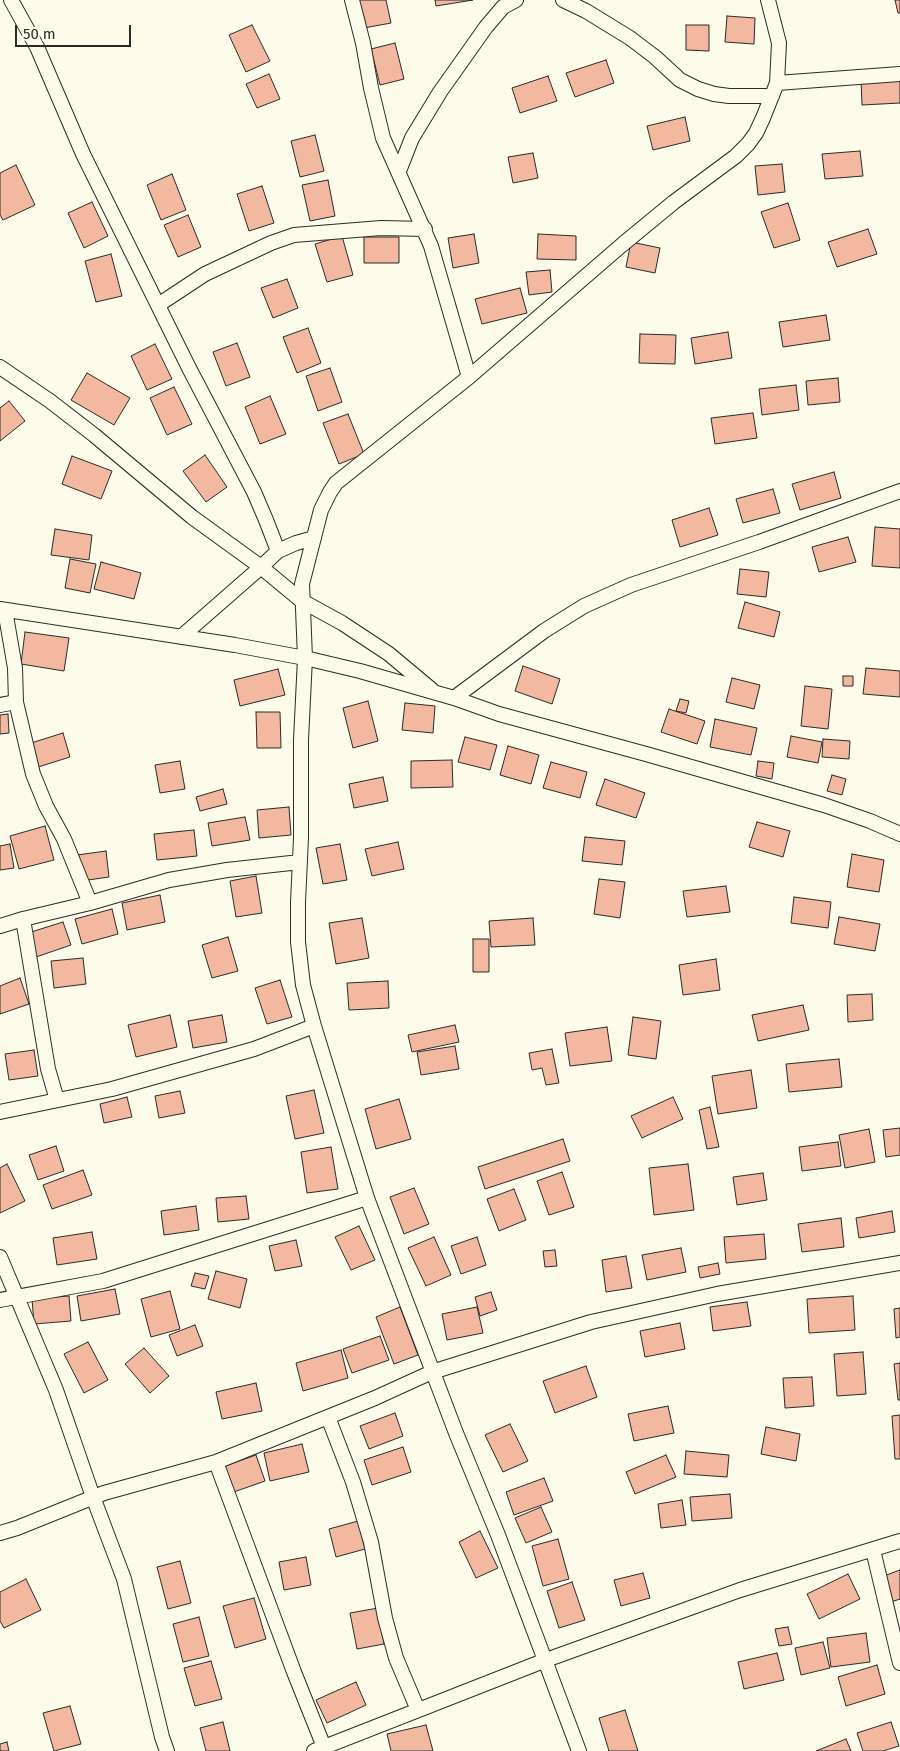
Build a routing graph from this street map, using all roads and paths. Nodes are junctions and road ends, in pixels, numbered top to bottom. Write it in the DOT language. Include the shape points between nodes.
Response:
graph roads {
  1 [pos="11,0"];
  2 [pos="352,0"];
  3 [pos="516,0"];
  4 [pos="563,0"];
  5 [pos="768,0"];
  6 [pos="900,74"];
  7 [pos="775,89"];
  8 [pos="399,171"];
  9 [pos="425,229"];
  10 [pos="158,305"];
  11 [pos="0,367"];
  12 [pos="469,377"];
  13 [pos="900,491"];
  14 [pos="314,538"];
  15 [pos="278,551"];
  16 [pos="261,567"];
  17 [pos="302,601"];
  18 [pos="2,610"];
  19 [pos="182,636"];
  20 [pos="305,658"];
  21 [pos="436,693"];
  22 [pos="454,698"];
  23 [pos="16,702"];
  24 [pos="0,705"];
  25 [pos="900,834"];
  26 [pos="300,862"];
  27 [pos="90,903"];
  28 [pos="23,919"];
  29 [pos="0,926"];
  30 [pos="314,1026"];
  31 [pos="56,1100"];
  32 [pos="0,1112"];
  33 [pos="367,1198"];
  34 [pos="0,1257"];
  35 [pos="900,1264"];
  36 [pos="16,1297"];
  37 [pos="0,1300"];
  38 [pos="432,1372"];
  39 [pos="328,1417"];
  40 [pos="216,1462"];
  41 [pos="93,1497"];
  42 [pos="0,1533"];
  43 [pos="900,1541"];
  44 [pos="873,1550"];
  45 [pos="546,1660"];
  46 [pos="900,1663"];
  47 [pos="418,1710"];
  48 [pos="319,1749"];
  49 [pos="167,1751"];
  50 [pos="579,1751"];
  1 -- 10 [label="street" via="37,47 84,154"];
  2 -- 8 [label="street" via="383,138"];
  3 -- 8 [label="street" via="503,7 486,27 440,92 412,138"];
  4 -- 7 [label="street" via="586,10 630,38 680,80 698,89 729,96"];
  5 -- 7 [label="street" via="779,43"];
  6 -- 7 [label="street"];
  7 -- 12 [label="street" via="756,133 736,156 623,244"];
  8 -- 9 [label="street"];
  9 -- 10 [label="street" via="382,228 294,235 205,274"];
  9 -- 12 [label="street"];
  10 -- 15 [label="street" via="254,492"];
  11 -- 16 [label="street" via="72,418 192,517"];
  12 -- 14 [label="street" via="336,483 323,505"];
  13 -- 22 [label="street" via="631,585 584,606 544,631"];
  14 -- 15 [label="street"];
  14 -- 17 [label="street" via="302,584"];
  15 -- 16 [label="street"];
  16 -- 17 [label="street"];
  16 -- 19 [label="street"];
  17 -- 20 [label="street"];
  17 -- 21 [label="street" via="389,654"];
  18 -- 19 [label="street"];
  18 -- 23 [label="street" via="15,668"];
  19 -- 20 [label="street"];
  20 -- 21 [label="street"];
  20 -- 26 [label="street"];
  21 -- 22 [label="street"];
  22 -- 25 [label="street" via="499,714 824,805"];
  23 -- 24 [label="street"];
  23 -- 27 [label="street" via="33,774"];
  26 -- 27 [label="street" via="169,880"];
  26 -- 30 [label="street" via="298,942"];
  27 -- 28 [label="street"];
  28 -- 29 [label="street"];
  28 -- 31 [label="street"];
  30 -- 31 [label="street" via="254,1049 112,1089"];
  30 -- 33 [label="street"];
  31 -- 32 [label="street"];
  33 -- 36 [label="street" via="103,1281"];
  33 -- 38 [label="street"];
  34 -- 36 [label="street"];
  35 -- 38 [label="street" via="717,1294 591,1322"];
  36 -- 37 [label="street"];
  36 -- 41 [label="street" via="56,1390"];
  38 -- 39 [label="street"];
  38 -- 45 [label="street"];
  39 -- 40 [label="street"];
  39 -- 47 [label="street" via="371,1542 384,1618 396,1658"];
  40 -- 41 [label="street"];
  40 -- 48 [label="street"];
  41 -- 42 [label="street"];
  41 -- 49 [label="street" via="124,1579"];
  43 -- 44 [label="street"];
  44 -- 45 [label="street" via="740,1590"];
  44 -- 46 [label="street"];
  45 -- 47 [label="street"];
  45 -- 50 [label="street"];
  47 -- 48 [label="street"];
}
